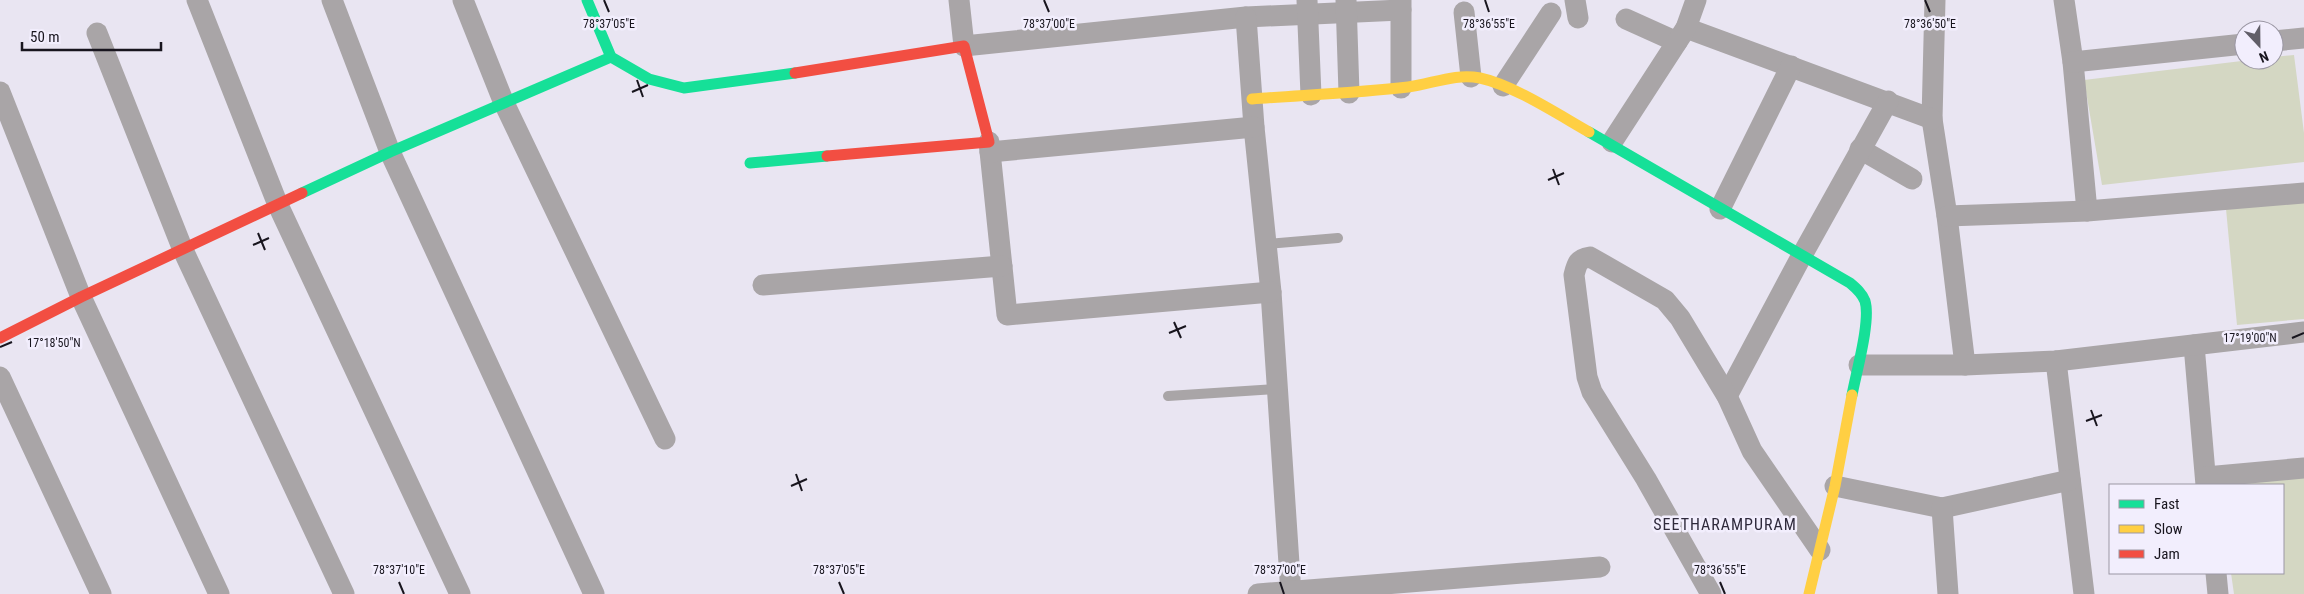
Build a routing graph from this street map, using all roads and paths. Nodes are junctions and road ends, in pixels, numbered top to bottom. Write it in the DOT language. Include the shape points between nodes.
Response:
graph roads {
  1 [pos="197,0"];
  2 [pos="332,0"];
  3 [pos="463,0"];
  4 [pos="588,0"];
  5 [pos="960,0"];
  6 [pos="1696,0"];
  7 [pos="1935,0"];
  8 [pos="2064,0"];
  9 [pos="1401,5"];
  10 [pos="1347,6"];
  11 [pos="1307,7"];
  12 [pos="1258,11"];
  13 [pos="1464,12"];
  14 [pos="1552,13"];
  15 [pos="1626,19"];
  16 [pos="97,32"];
  17 [pos="1681,35"];
  18 [pos="2304,38"];
  19 [pos="2284,40"];
  20 [pos="2234,45"];
  21 [pos="964,46"];
  22 [pos="611,57"];
  23 [pos="2073,62"];
  24 [pos="1791,66"];
  25 [pos="1471,76"];
  26 [pos="1503,86"];
  27 [pos="1401,88"];
  28 [pos="0,92"];
  29 [pos="1349,93"];
  30 [pos="1311,95"];
  31 [pos="1252,99"];
  32 [pos="1888,101"];
  33 [pos="504,103"];
  34 [pos="1932,119"];
  35 [pos="1254,127"];
  36 [pos="1612,142"];
  37 [pos="990,147"];
  38 [pos="1860,149"];
  39 [pos="390,152"];
  40 [pos="750,163"];
  41 [pos="1912,179"];
  42 [pos="2304,193"];
  43 [pos="278,205"];
  44 [pos="1720,209"];
  45 [pos="2087,211"];
  46 [pos="1947,216"];
  47 [pos="1338,238"];
  48 [pos="1266,244"];
  49 [pos="182,250"];
  50 [pos="1801,257"];
  51 [pos="1002,266"];
  52 [pos="763,284"];
  53 [pos="1271,292"];
  54 [pos="81,297"];
  55 [pos="2304,332"];
  56 [pos="0,338"];
  57 [pos="2194,345"];
  58 [pos="2056,361"];
  59 [pos="1965,365"];
  60 [pos="1859,366"];
  61 [pos="0,377"];
  62 [pos="1277,389"];
  63 [pos="1168,396"];
  64 [pos="1727,396"];
  65 [pos="665,439"];
  66 [pos="2304,468"];
  67 [pos="2070,480"];
  68 [pos="2206,481"];
  69 [pos="1835,486"];
  70 [pos="1942,508"];
  71 [pos="1820,550"];
  72 [pos="1600,567"];
  73 [pos="2216,574"];
  74 [pos="1290,593"];
  75 [pos="101,594"];
  76 [pos="219,594"];
  77 [pos="344,594"];
  78 [pos="460,594"];
  79 [pos="594,594"];
  80 [pos="1258,594"];
  81 [pos="1711,594"];
  82 [pos="1809,594"];
  83 [pos="1948,594"];
  84 [pos="2084,594"];
  85 [pos="2218,594"];
  1 -- 43 [label="street"];
  2 -- 39 [label="street"];
  3 -- 33 [label="street"];
  4 -- 22 [label="street"];
  5 -- 21 [label="street"];
  6 -- 17 [label="street"];
  7 -- 34 [label="street"];
  8 -- 23 [label="street"];
  9 -- 10 [label="street"];
  9 -- 27 [label="street"];
  10 -- 11 [label="street"];
  10 -- 29 [label="street"];
  11 -- 12 [label="street"];
  11 -- 30 [label="street"];
  12 -- 21 [label="street"];
  12 -- 31 [label="street"];
  13 -- 25 [label="street"];
  14 -- 26 [label="street"];
  15 -- 17 [label="street"];
  16 -- 49 [label="street"];
  17 -- 24 [label="street"];
  17 -- 36 [label="street"];
  18 -- 19 [label="street"];
  20 -- 23 [label="street"];
  21 -- 22 [label="street" via="684,88 649,79"];
  21 -- 37 [label="street"];
  22 -- 33 [label="street"];
  23 -- 45 [label="street"];
  24 -- 32 [label="street"];
  24 -- 44 [label="street"];
  25 -- 26 [label="street"];
  25 -- 27 [label="street"];
  26 -- 36 [label="street"];
  27 -- 29 [label="street"];
  28 -- 54 [label="street"];
  29 -- 30 [label="street"];
  30 -- 31 [label="street"];
  31 -- 35 [label="street"];
  32 -- 34 [label="street"];
  32 -- 38 [label="street"];
  33 -- 39 [label="street"];
  33 -- 65 [label="street"];
  34 -- 46 [label="street"];
  35 -- 37 [label="street"];
  35 -- 48 [label="street"];
  36 -- 44 [label="street"];
  37 -- 40 [label="street"];
  37 -- 51 [label="street"];
  38 -- 41 [label="street"];
  38 -- 50 [label="street"];
  39 -- 43 [label="street"];
  39 -- 79 [label="street"];
  42 -- 45 [label="street"];
  43 -- 49 [label="street"];
  43 -- 78 [label="street"];
  44 -- 50 [label="street"];
  45 -- 46 [label="street"];
  46 -- 59 [label="street"];
  47 -- 48 [label="lane"];
  48 -- 53 [label="street"];
  49 -- 54 [label="street"];
  49 -- 77 [label="street"];
  50 -- 60 [label="street" via="1850,283 1862,292 1868,302"];
  50 -- 64 [label="street"];
  51 -- 52 [label="street"];
  51 -- 53 [label="street" via="1007,315"];
  53 -- 62 [label="street"];
  54 -- 56 [label="street"];
  54 -- 76 [label="street"];
  55 -- 57 [label="street"];
  57 -- 58 [label="street"];
  57 -- 68 [label="street"];
  58 -- 59 [label="street"];
  58 -- 67 [label="street"];
  59 -- 60 [label="street"];
  60 -- 69 [label="street"];
  61 -- 75 [label="street"];
  62 -- 63 [label="lane"];
  62 -- 74 [label="street"];
  64 -- 71 [label="street" via="1752,451"];
  64 -- 81 [label="street" via="1684,324 1665,300 1590,257 1577,262 1574,275 1587,377 1592,392"];
  66 -- 68 [label="street"];
  67 -- 70 [label="street"];
  67 -- 84 [label="street"];
  69 -- 70 [label="street"];
  69 -- 71 [label="street"];
  70 -- 83 [label="street"];
  71 -- 82 [label="street"];
  72 -- 74 [label="street"];
  73 -- 85 [label="street"];
  74 -- 80 [label="street"];
}
